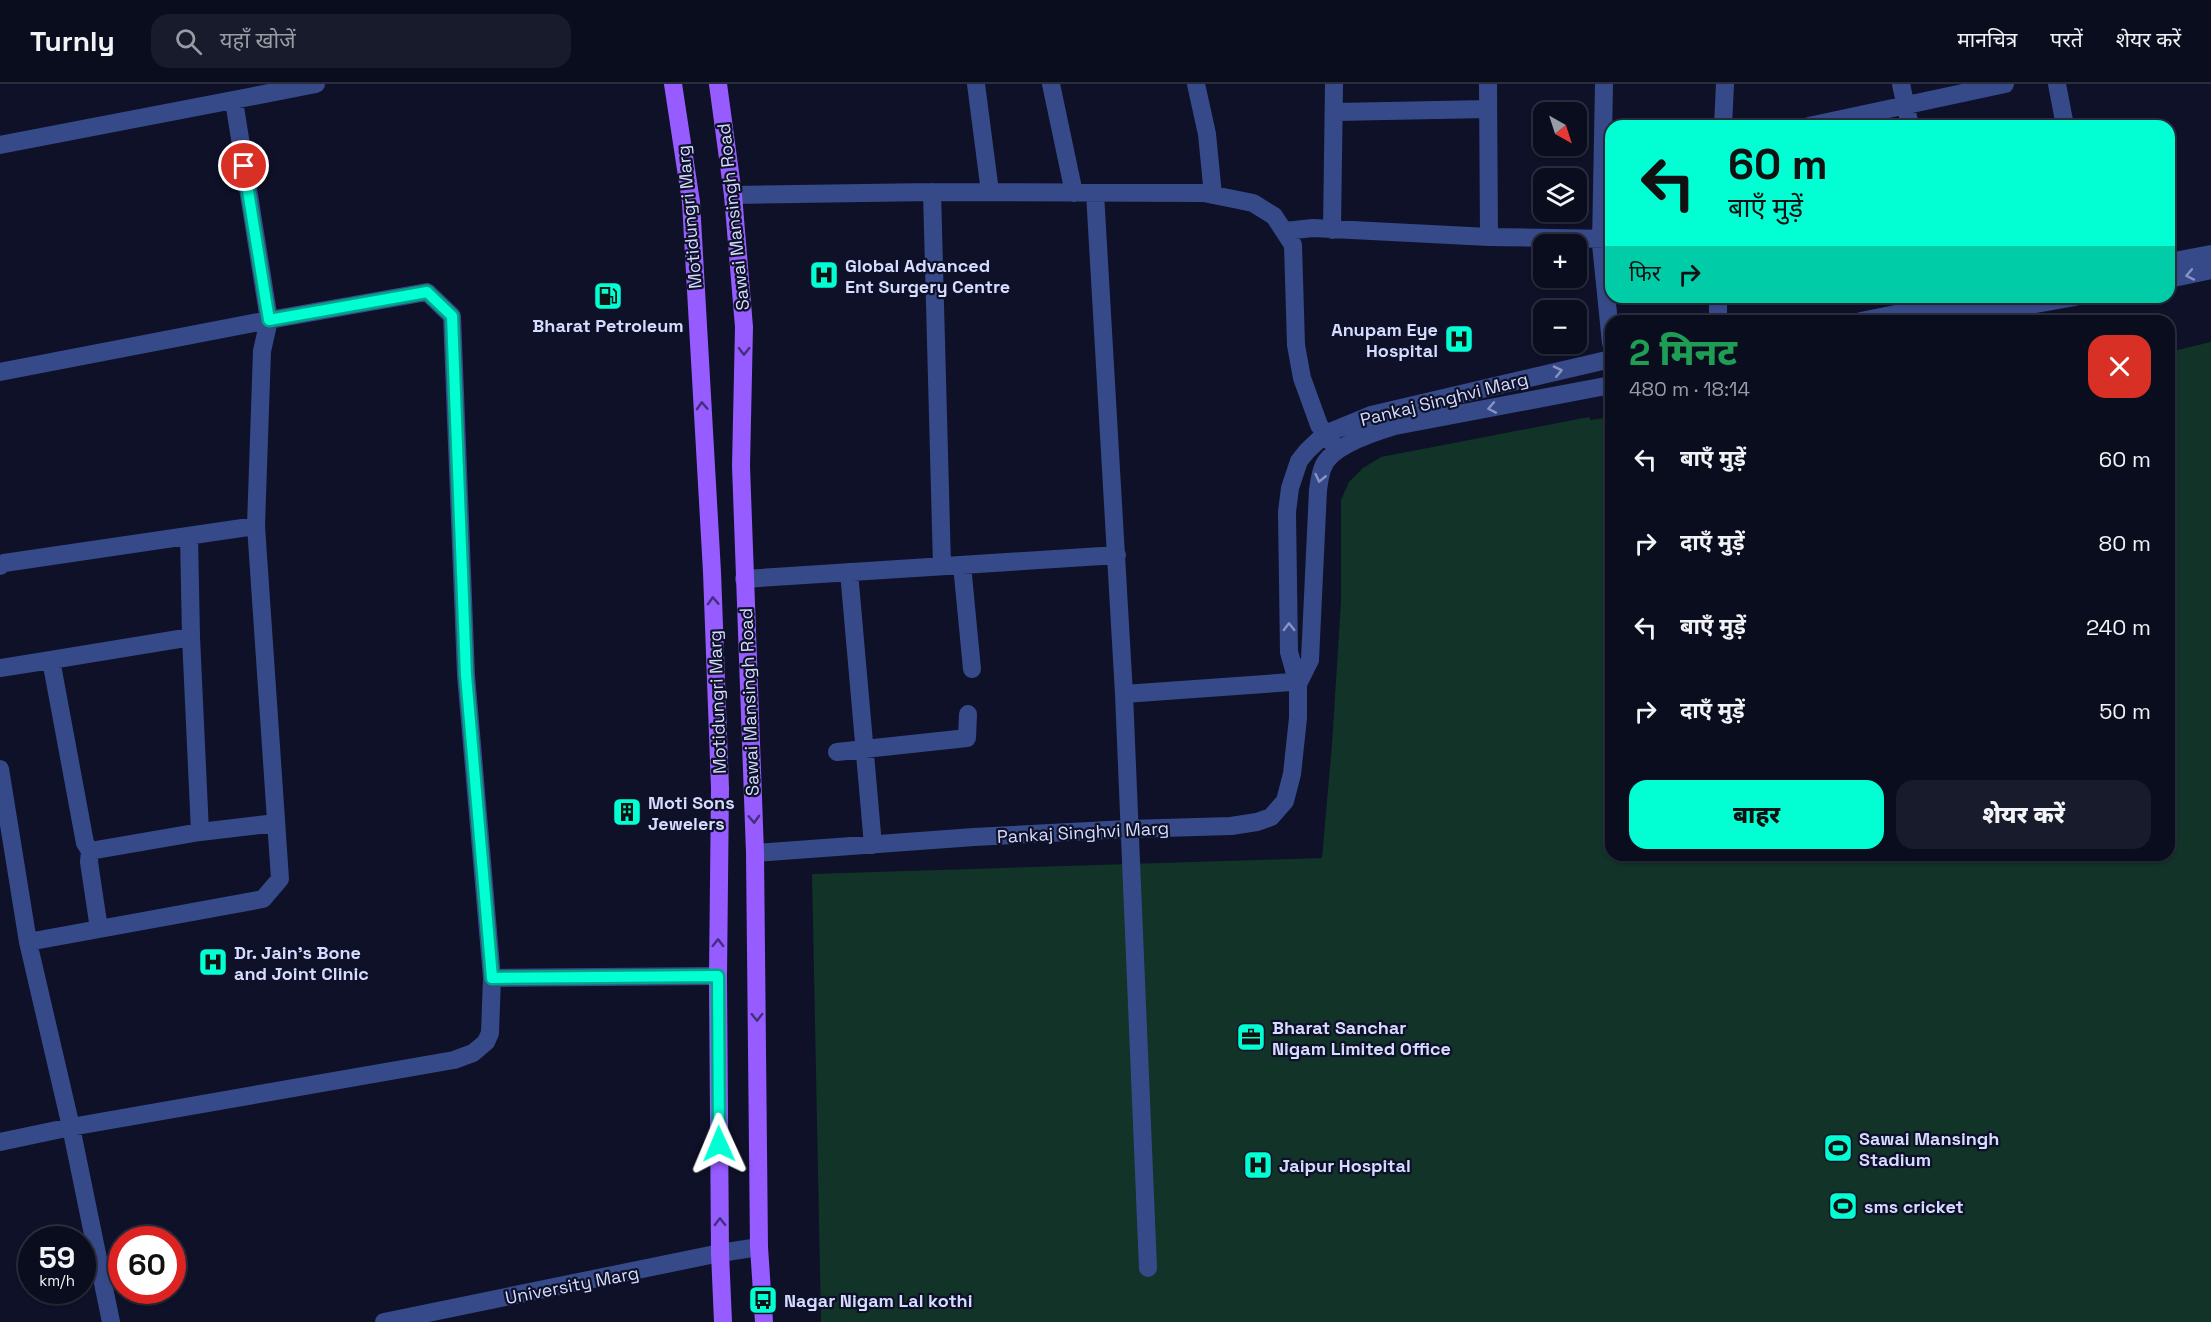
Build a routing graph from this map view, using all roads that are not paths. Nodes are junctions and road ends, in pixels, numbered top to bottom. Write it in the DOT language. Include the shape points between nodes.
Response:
graph roads {
  1 [pos="316,84"];
  2 [pos="674,84"];
  3 [pos="718,84"];
  4 [pos="976,84"];
  5 [pos="1051,84"];
  6 [pos="1196,84"];
  7 [pos="1334,84"];
  8 [pos="1488,84"];
  9 [pos="1604,84"];
  10 [pos="1725,84"];
  11 [pos="1901,84"];
  12 [pos="2004,84"];
  13 [pos="2057,84"];
  14 [pos="234,100"];
  15 [pos="1906,106"];
  16 [pos="1488,109"];
  17 [pos="1335,112"];
  18 [pos="1723,120"];
  19 [pos="1838,120"];
  20 [pos="1909,120"];
  21 [pos="2064,120"];
  22 [pos="0,145"];
  23 [pos="1605,162"];
  24 [pos="932,192"];
  25 [pos="990,192"];
  26 [pos="1074,193"];
  27 [pos="1095,193"];
  28 [pos="733,195"];
  29 [pos="1213,195"];
  30 [pos="1332,230"];
  31 [pos="1285,231"];
  32 [pos="1490,237"];
  33 [pos="1605,239"];
  34 [pos="2211,254"];
  35 [pos="2175,261"];
  36 [pos="2211,270"];
  37 [pos="2175,278"];
  38 [pos="1964,303"];
  39 [pos="2016,303"];
  40 [pos="1947,310"];
  41 [pos="1908,315"];
  42 [pos="269,320"];
  43 [pos="1605,360"];
  44 [pos="0,372"];
  45 [pos="1605,386"];
  46 [pos="1325,434"];
  47 [pos="1337,450"];
  48 [pos="256,526"];
  49 [pos="189,536"];
  50 [pos="1117,555"];
  51 [pos="962,565"];
  52 [pos="0,566"];
  53 [pos="942,566"];
  54 [pos="849,572"];
  55 [pos="744,579"];
  56 [pos="191,637"];
  57 [pos="51,660"];
  58 [pos="0,668"];
  59 [pos="972,669"];
  60 [pos="1298,684"];
  61 [pos="1124,694"];
  62 [pos="968,714"];
  63 [pos="865,749"];
  64 [pos="837,752"];
  65 [pos="0,770"];
  66 [pos="276,823"];
  67 [pos="1128,829"];
  68 [pos="200,832"];
  69 [pos="873,845"];
  70 [pos="90,851"];
  71 [pos="755,853"];
  72 [pos="99,929"];
  73 [pos="28,942"];
  74 [pos="718,976"];
  75 [pos="492,978"];
  76 [pos="71,1127"];
  77 [pos="0,1142"];
  78 [pos="759,1247"];
  79 [pos="720,1253"];
  80 [pos="1148,1268"];
  81 [pos="111,1322"];
  82 [pos="384,1322"];
  83 [pos="723,1322"];
  84 [pos="764,1322"];
  1 -- 14 [label="street"];
  74 -- 2 [label="main road, Motidungri Marg, one-way" via="720,788 712,572 691,202"];
  3 -- 28 [label="main road, Sawai Mansingh Road"];
  4 -- 25 [label="street"];
  5 -- 26 [label="street"];
  6 -- 29 [label="street" via="1207,134"];
  7 -- 17 [label="street"];
  8 -- 16 [label="street"];
  9 -- 23 [label="street"];
  10 -- 18 [label="street"];
  11 -- 15 [label="street"];
  12 -- 15 [label="street"];
  13 -- 21 [label="street"];
  14 -- 22 [label="street"];
  14 -- 42 [label="street"];
  15 -- 19 [label="street"];
  15 -- 20 [label="street"];
  16 -- 17 [label="street"];
  16 -- 32 [label="street"];
  17 -- 30 [label="street"];
  24 -- 25 [label="street"];
  24 -- 28 [label="street"];
  24 -- 53 [label="street"];
  25 -- 26 [label="street"];
  26 -- 27 [label="street"];
  27 -- 29 [label="street"];
  27 -- 50 [label="street"];
  28 -- 55 [label="main road, Sawai Mansingh Road, one-way" via="744,327"];
  29 -- 31 [label="street" via="1253,203 1274,216"];
  30 -- 31 [label="street"];
  30 -- 32 [label="street"];
  31 -- 46 [label="street" via="1293,245 1296,345 1302,378"];
  32 -- 33 [label="street"];
  34 -- 35 [label="street"];
  36 -- 37 [label="street, one-way"];
  38 -- 40 [label="street"];
  39 -- 40 [label="street"];
  40 -- 41 [label="street"];
  42 -- 44 [label="street"];
  42 -- 48 [label="street" via="262,351"];
  42 -- 75 [label="street" via="427,292 452,316 466,675"];
  46 -- 43 [label="street, Pankaj Singhvi Marg, one-way" via="1371,415"];
  45 -- 47 [label="street, Pankaj Singhvi Marg, one-way" via="1395,426"];
  46 -- 47 [label="street"];
  60 -- 46 [label="street, Pankaj Singhvi Marg, one-way" via="1290,652 1287,512 1299,461"];
  47 -- 60 [label="street, Pankaj Singhvi Marg, one-way" via="1323,465 1318,490 1310,660"];
  48 -- 49 [label="street"];
  48 -- 66 [label="street"];
  49 -- 52 [label="street"];
  49 -- 56 [label="street"];
  50 -- 51 [label="street"];
  50 -- 61 [label="street"];
  51 -- 53 [label="street"];
  51 -- 59 [label="street"];
  53 -- 54 [label="street"];
  54 -- 55 [label="street"];
  54 -- 63 [label="street"];
  55 -- 71 [label="main road, Sawai Mansingh Road, one-way"];
  56 -- 57 [label="street"];
  56 -- 68 [label="street"];
  57 -- 58 [label="street"];
  57 -- 70 [label="street" via="85,843"];
  60 -- 61 [label="street"];
  60 -- 67 [label="street, Pankaj Singhvi Marg" via="1292,774 1285,801 1271,817 1231,826"];
  61 -- 67 [label="street"];
  62 -- 63 [label="street" via="967,738"];
  63 -- 64 [label="street"];
  63 -- 69 [label="street"];
  65 -- 73 [label="street"];
  66 -- 68 [label="street"];
  66 -- 72 [label="street" via="280,879 262,899"];
  67 -- 69 [label="street, Pankaj Singhvi Marg"];
  67 -- 80 [label="street"];
  68 -- 70 [label="street"];
  69 -- 71 [label="street, Pankaj Singhvi Marg"];
  70 -- 72 [label="street"];
  71 -- 78 [label="main road, Sawai Mansingh Road, one-way"];
  72 -- 73 [label="street"];
  73 -- 76 [label="street"];
  74 -- 75 [label="street"];
  79 -- 74 [label="main road, Motidungri Marg, one-way"];
  75 -- 76 [label="street" via="490,1033 486,1042 473,1053 454,1060"];
  76 -- 77 [label="street"];
  76 -- 81 [label="street"];
  78 -- 79 [label="street, University Marg"];
  78 -- 84 [label="main road, Sawai Mansingh Road"];
  79 -- 82 [label="street, University Marg"];
  79 -- 83 [label="main road, Motidungri Marg"];
}
